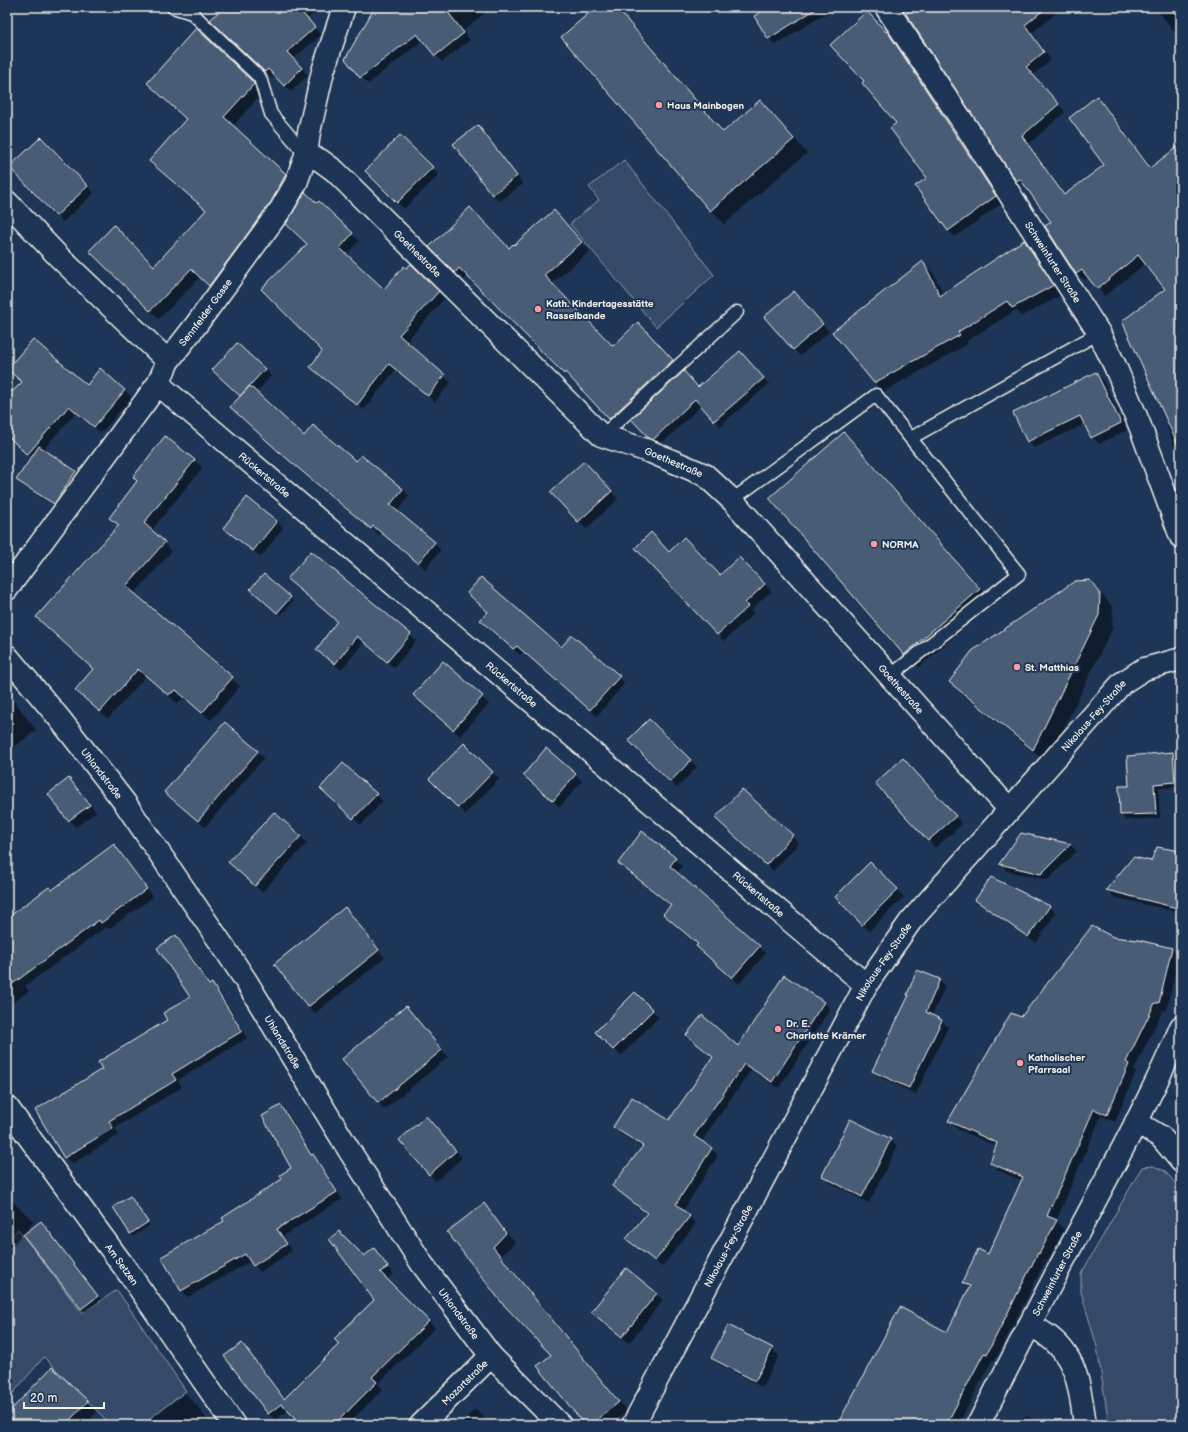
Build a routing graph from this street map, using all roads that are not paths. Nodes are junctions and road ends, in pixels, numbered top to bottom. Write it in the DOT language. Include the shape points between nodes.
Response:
graph roads {
  1 [pos="173,7"];
  2 [pos="344,7"];
  3 [pos="893,10"];
  4 [pos="306,154"];
  5 [pos="7,202"];
  6 [pos="737,312"];
  7 [pos="1099,333"];
  8 [pos="168,361"];
  9 [pos="158,384"];
  10 [pos="603,435"];
  11 [pos="911,438"];
  12 [pos="732,500"];
  13 [pos="1181,537"];
  14 [pos="7,589"];
  15 [pos="7,656"];
  16 [pos="1181,658"];
  17 [pos="890,676"];
  18 [pos="1009,809"];
  19 [pos="866,985"];
  20 [pos="1181,1027"];
  21 [pos="7,1107"];
  22 [pos="1136,1122"];
  23 [pos="1181,1161"];
  24 [pos="1029,1326"];
  25 [pos="491,1356"];
  26 [pos="234,1425"];
  27 [pos="421,1425"];
  28 [pos="560,1425"];
  29 [pos="633,1425"];
  30 [pos="978,1425"];
  31 [pos="1085,1425"];
  1 -- 4 [label="lane" via="192,13 260,78 271,114"];
  2 -- 4 [label="street, Sennfelder Gasse" via="324,71"];
  3 -- 7 [label="street, Schweinfurter Straße" via="925,64"];
  4 -- 8 [label="street, Sennfelder Gasse" via="296,183 281,209"];
  4 -- 10 [label="street, Goethestraße" via="335,171"];
  5 -- 8 [label="street" via="58,256"];
  6 -- 10 [label="lane"];
  7 -- 11 [label="lane"];
  7 -- 13 [label="street, Schweinfurter Straße" via="1140,426"];
  8 -- 9 [label="street, Sennfelder Gasse"];
  9 -- 14 [label="street, Sennfelder Gasse"];
  9 -- 19 [label="street, Rückertstraße"];
  10 -- 12 [label="street, Goethestraße" via="705,475"];
  11 -- 12 [label="lane" via="876,395"];
  11 -- 17 [label="lane" via="1019,574"];
  12 -- 17 [label="street, Goethestraße"];
  15 -- 25 [label="street, Uhlandstraße" via="59,718 134,816 246,981 348,1150 422,1264"];
  16 -- 18 [label="street, Nikolaus-Fey-Straße" via="1144,669 1122,683"];
  17 -- 18 [label="street, Goethestraße"];
  18 -- 19 [label="street, Nikolaus-Fey-Straße" via="910,922"];
  19 -- 29 [label="street, Nikolaus-Fey-Straße"];
  20 -- 22 [label="street, Schweinfurter Straße"];
  21 -- 26 [label="street, Am Setzen" via="137,1285"];
  22 -- 23 [label="street" via="1161,1137"];
  22 -- 24 [label="street, Schweinfurter Straße"];
  24 -- 30 [label="street, Schweinfurter Straße"];
  24 -- 31 [label="street" via="1045,1334 1063,1349 1071,1362 1079,1387"];
  25 -- 27 [label="street, Mozartstraße"];
  25 -- 28 [label="street, Uhlandstraße"];
}
